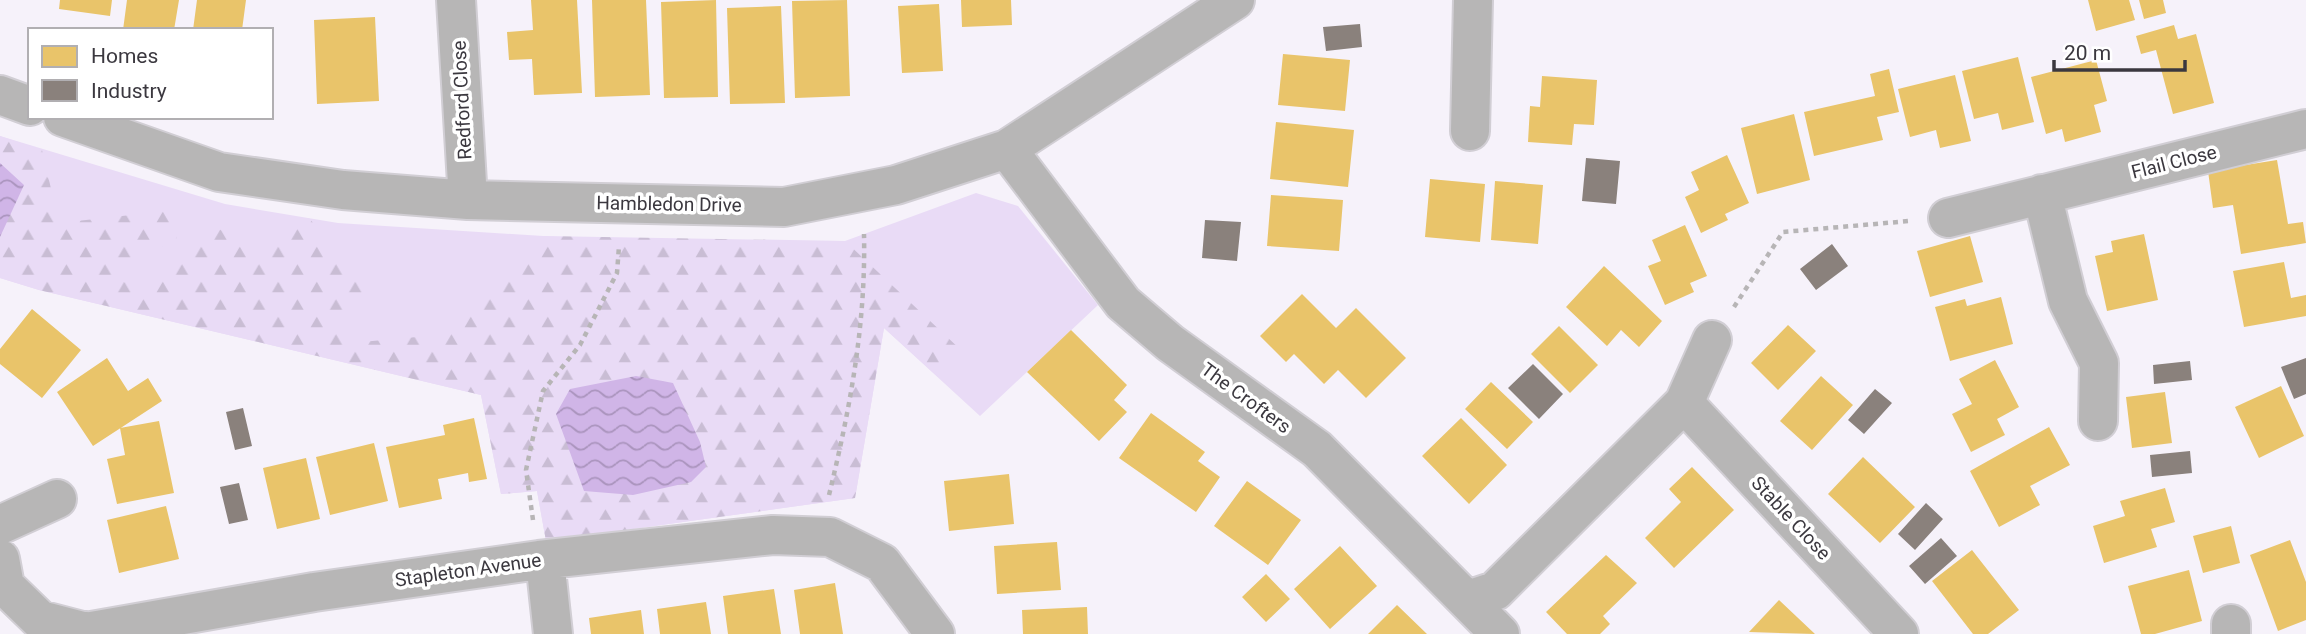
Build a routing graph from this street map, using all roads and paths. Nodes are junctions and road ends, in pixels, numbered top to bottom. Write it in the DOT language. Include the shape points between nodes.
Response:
graph roads {
  1 [pos="456,0"];
  2 [pos="1235,0"];
  3 [pos="1472,0"];
  4 [pos="0,95"];
  5 [pos="28,105"];
  6 [pos="69,119"];
  7 [pos="2306,129"];
  8 [pos="1470,131"];
  9 [pos="1007,149"];
  10 [pos="864,191"];
  11 [pos="2042,194"];
  12 [pos="468,200"];
  13 [pos="620,203"];
  14 [pos="1948,218"];
  15 [pos="1712,340"];
  16 [pos="1684,403"];
  17 [pos="2098,421"];
  18 [pos="57,499"];
  19 [pos="0,525"];
  20 [pos="819,536"];
  21 [pos="0,559"];
  22 [pos="542,560"];
  23 [pos="1468,600"];
  24 [pos="553,634"];
  25 [pos="935,634"];
  26 [pos="1500,634"];
  27 [pos="1899,634"];
  1 -- 12 [label="street, Redford Close"];
  2 -- 9 [label="street, Hambledon Drive"];
  3 -- 8 [label="street"];
  4 -- 5 [label="street"];
  6 -- 12 [label="street, Hambledon Drive" via="219,172 343,190"];
  7 -- 11 [label="street, Flail Close"];
  9 -- 10 [label="street, Hambledon Drive"];
  9 -- 23 [label="street, The Crofters" via="1123,303 1170,344 1317,449"];
  10 -- 13 [label="street, Hambledon Drive" via="784,206"];
  10 -- 20 [label="path" via="865,290 855,376"];
  11 -- 14 [label="street, Flail Close"];
  11 -- 17 [label="street" via="2068,301 2099,363"];
  12 -- 13 [label="street, Hambledon Drive"];
  13 -- 22 [label="path" via="617,272 580,345 543,390 526,470"];
  14 -- 15 [label="path" via="1783,232"];
  15 -- 16 [label="street"];
  16 -- 23 [label="street" via="1495,591"];
  16 -- 27 [label="street, Stable Close"];
  18 -- 19 [label="street"];
  20 -- 22 [label="street, Stapleton Avenue" via="773,535"];
  20 -- 25 [label="street, Stapleton Avenue" via="830,537 882,564"];
  21 -- 22 [label="street, Stapleton Avenue" via="5,586 40,621 86,632 314,592"];
  22 -- 24 [label="street"];
  23 -- 26 [label="street, The Crofters"];
}
